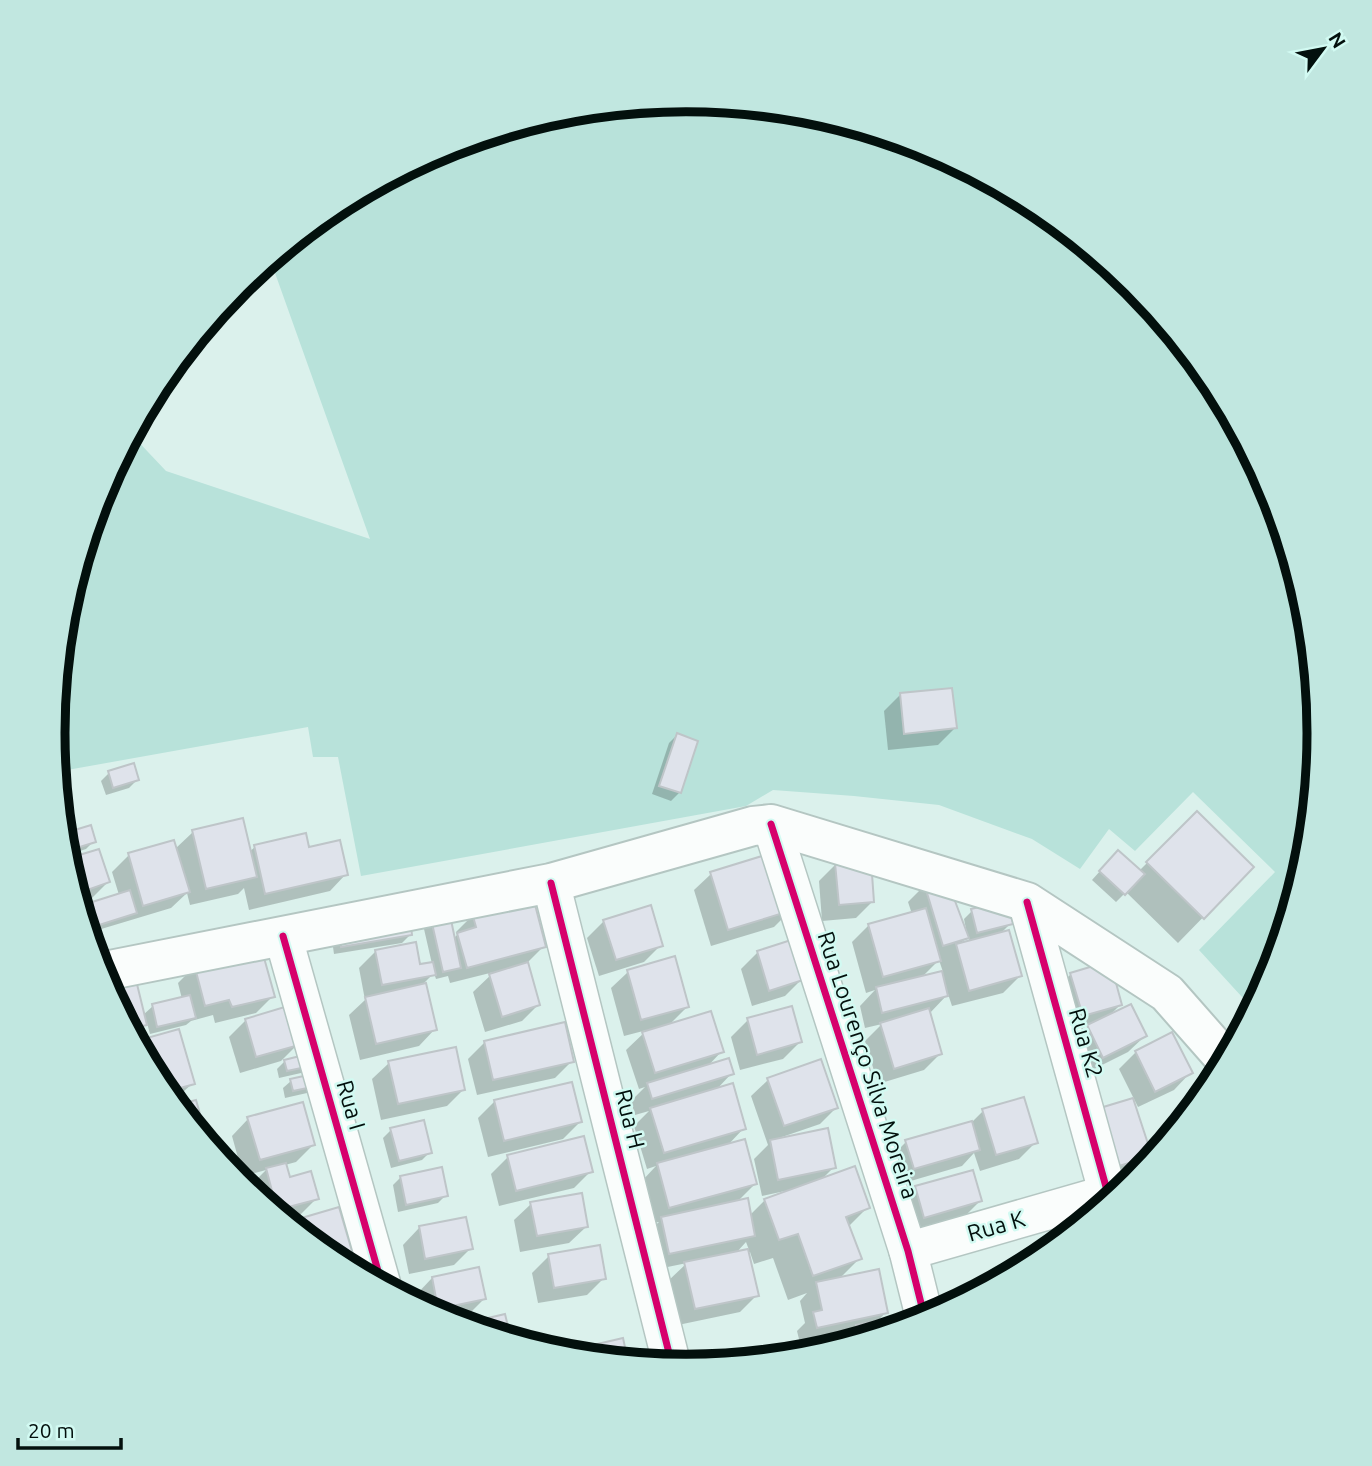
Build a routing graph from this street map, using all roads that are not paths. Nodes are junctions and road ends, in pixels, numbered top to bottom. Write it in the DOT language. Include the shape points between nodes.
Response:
graph roads {
  1 [pos="771,824"];
  2 [pos="551,883"];
  3 [pos="1027,902"];
  4 [pos="283,936"];
  5 [pos="112,970"];
  6 [pos="1219,1052"];
  7 [pos="1114,1183"];
  8 [pos="1101,1195"];
  9 [pos="908,1251"];
  10 [pos="379,1273"];
  11 [pos="922,1308"];
  12 [pos="668,1354"];
  1 -- 2 [label="main road"];
  1 -- 3 [label="main road"];
  1 -- 9 [label="street, Rua Lourenço Silva Moreira"];
  2 -- 4 [label="main road"];
  2 -- 12 [label="street, Rua H"];
  3 -- 6 [label="main road" via="1167,993"];
  3 -- 7 [label="street, Rua K2"];
  4 -- 5 [label="main road"];
  4 -- 10 [label="street, Rua I"];
  8 -- 9 [label="street, Rua K"];
  9 -- 11 [label="street, Rua Lourenço Silva Moreira"];
}
